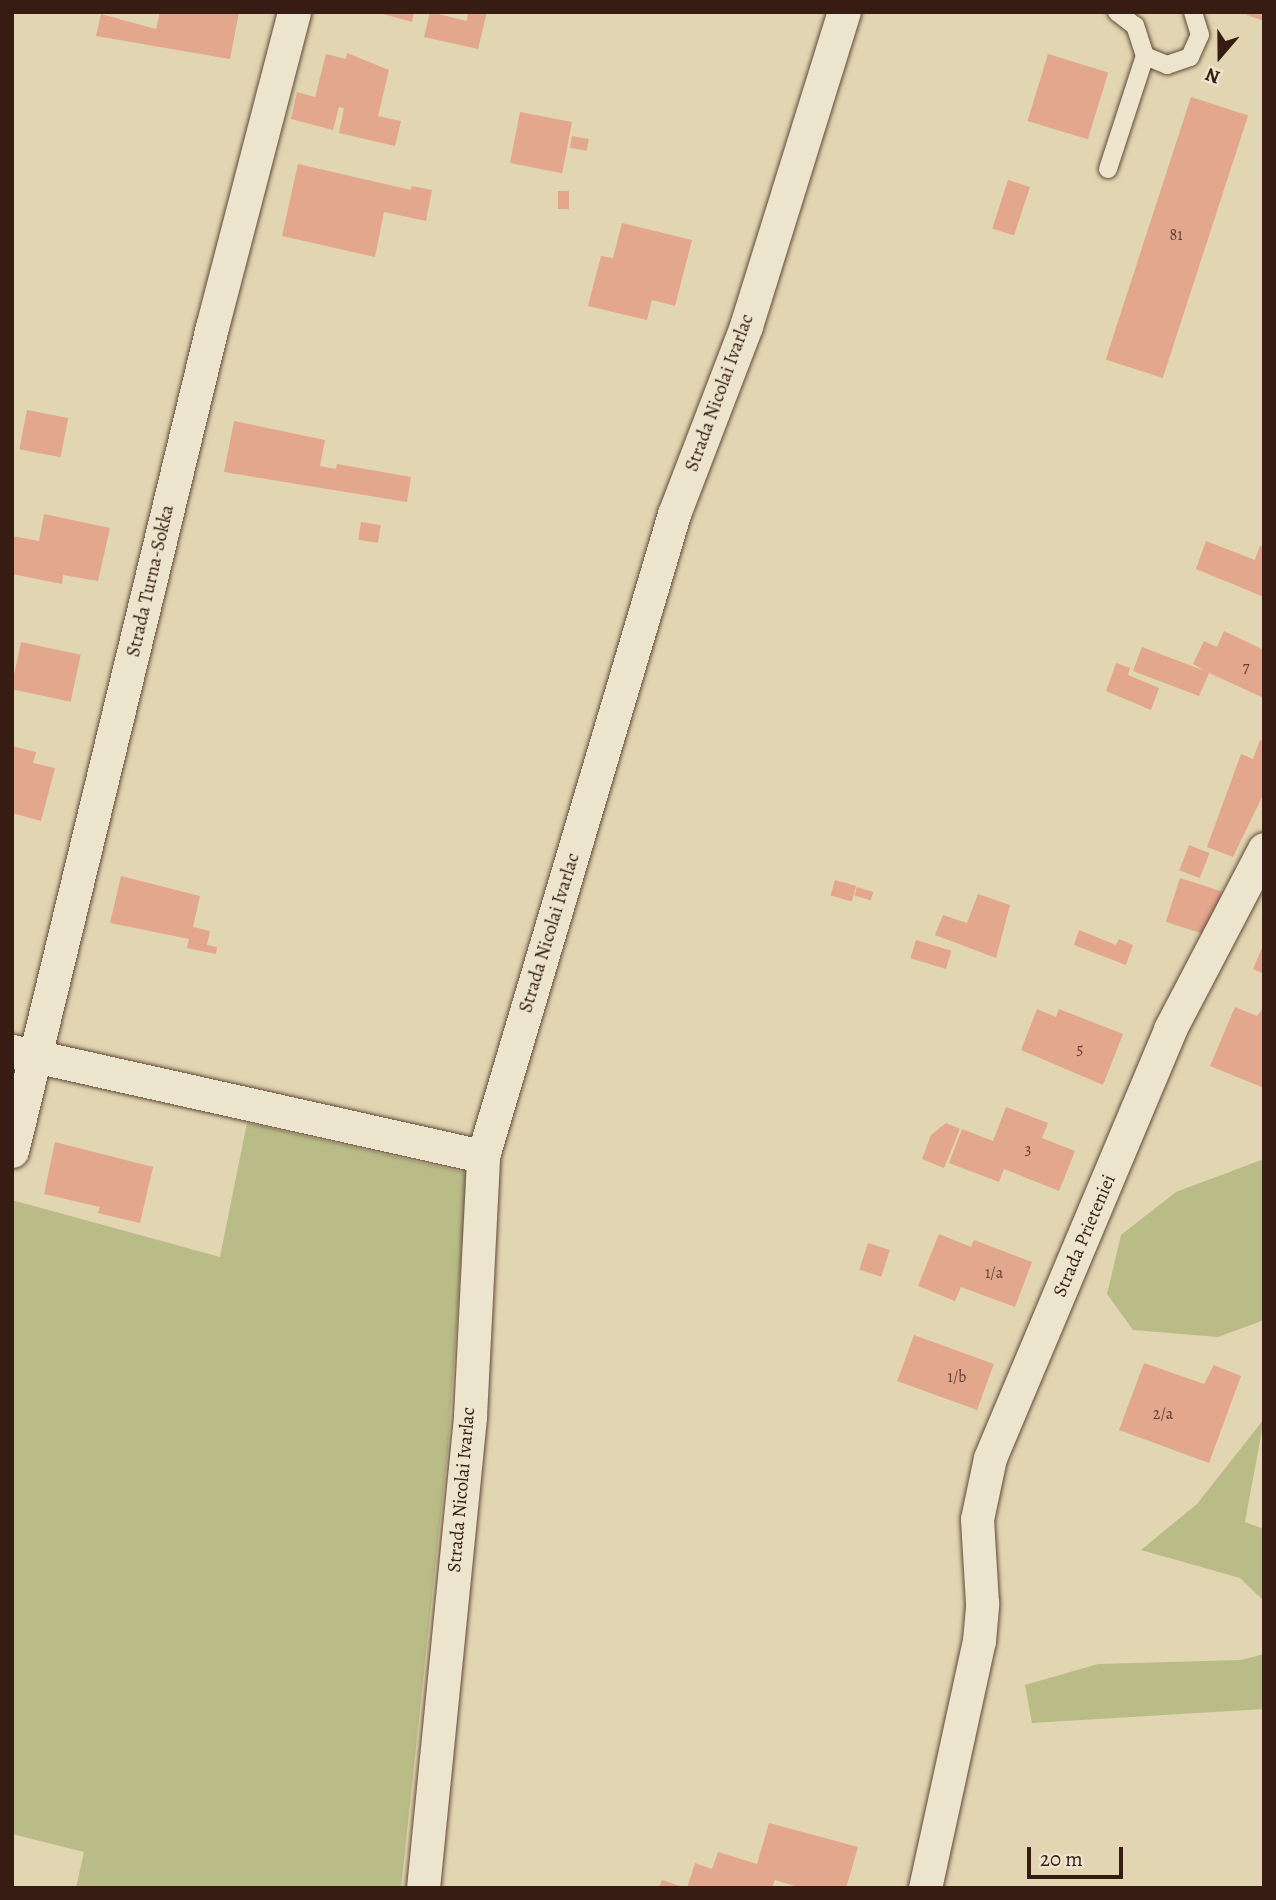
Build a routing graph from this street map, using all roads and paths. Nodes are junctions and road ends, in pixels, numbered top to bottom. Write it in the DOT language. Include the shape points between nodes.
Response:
graph roads {
  1 [pos="294,12"];
  2 [pos="844,12"];
  3 [pos="1117,12"];
  4 [pos="1193,12"];
  5 [pos="1140,19"];
  6 [pos="1145,56"];
  7 [pos="1108,169"];
  8 [pos="1264,849"];
  9 [pos="25,1053"];
  10 [pos="12,1151"];
  11 [pos="484,1156"];
  12 [pos="423,1888"];
  13 [pos="925,1888"];
  1 -- 9 [label="street, Strada Turna-Sokka"];
  2 -- 11 [label="street, Strada Nicolai Ivarlac" via="746,326 674,514"];
  3 -- 5 [label="lane"];
  4 -- 6 [label="lane" via="1200,35 1190,57 1167,65"];
  5 -- 6 [label="lane"];
  6 -- 7 [label="lane"];
  8 -- 13 [label="street, Strada Prieteniei" via="1170,1029 990,1458 977,1519 982,1603 979,1641"];
  9 -- 10 [label="street, Strada Turna-Sokka"];
  9 -- 11 [label="street"];
  11 -- 12 [label="street, Strada Nicolai Ivarlac" via="470,1416"];
}
